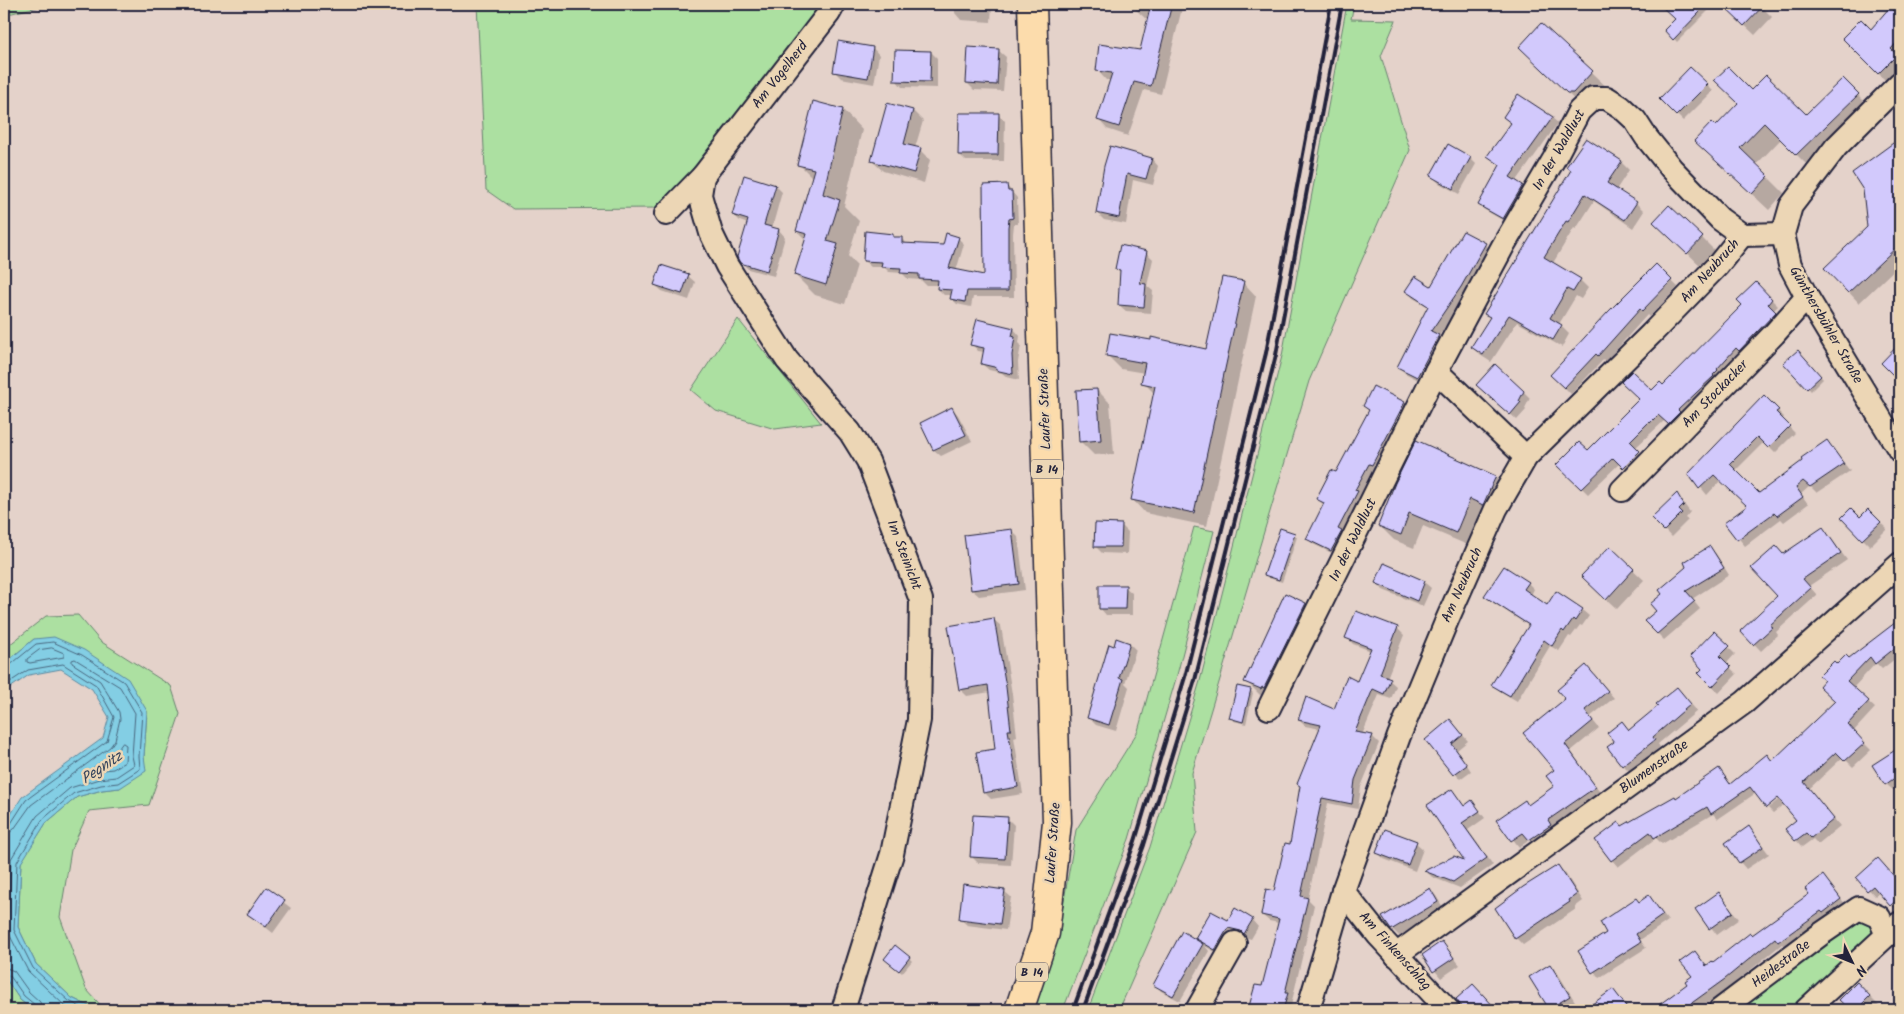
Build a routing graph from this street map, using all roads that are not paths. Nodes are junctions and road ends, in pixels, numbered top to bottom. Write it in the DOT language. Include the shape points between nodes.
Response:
graph roads {
  1 [pos="834,4"];
  2 [pos="1032,4"];
  3 [pos="1900,83"];
  4 [pos="703,176"];
  5 [pos="666,214"];
  6 [pos="1783,234"];
  7 [pos="1742,235"];
  8 [pos="1807,297"];
  9 [pos="1436,371"];
  10 [pos="1900,451"];
  11 [pos="1526,457"];
  12 [pos="1622,490"];
  13 [pos="1900,564"];
  14 [pos="1269,708"];
  15 [pos="1343,891"];
  16 [pos="1894,929"];
  17 [pos="1235,943"];
  18 [pos="1396,955"];
  19 [pos="843,1010"];
  20 [pos="1019,1010"];
  21 [pos="1197,1010"];
  22 [pos="1308,1010"];
  23 [pos="1448,1010"];
  24 [pos="1720,1010"];
  25 [pos="1806,1010"];
  1 -- 4 [label="street, Am Vogelherd"];
  2 -- 20 [label="main road, Laufer Straße / B 14" via="1057,822 1044,933"];
  3 -- 6 [label="street, Günthersbühler Straße" via="1836,147 1791,206"];
  4 -- 5 [label="street"];
  4 -- 19 [label="street, Im Steinicht" via="700,195 711,233 727,266 788,360 850,432 868,461 922,600 919,720 892,854"];
  6 -- 7 [label="street"];
  6 -- 8 [label="street, Günthersbühler Straße" via="1790,265"];
  7 -- 9 [label="street, In der Waldlust" via="1720,219 1671,168 1635,120 1621,107 1607,98 1593,98 1579,111"];
  7 -- 11 [label="street, Am Neubruch" via="1718,265"];
  8 -- 10 [label="street, Günthersbühler Straße"];
  8 -- 12 [label="street, Am Stockacker"];
  9 -- 11 [label="street"];
  9 -- 14 [label="street, In der Waldlust"];
  11 -- 15 [label="street, Am Neubruch" via="1496,509 1447,620 1399,736"];
  13 -- 18 [label="street, Blumenstraße" via="1745,702"];
  15 -- 18 [label="street, Am Finkenschlag"];
  15 -- 22 [label="street, Am Neubruch"];
  16 -- 24 [label="street, Heidestraße" via="1879,917 1859,908"];
  16 -- 25 [label="street, Heidestraße"];
  17 -- 21 [label="street"];
  18 -- 23 [label="street, Am Finkenschlag"];
}
